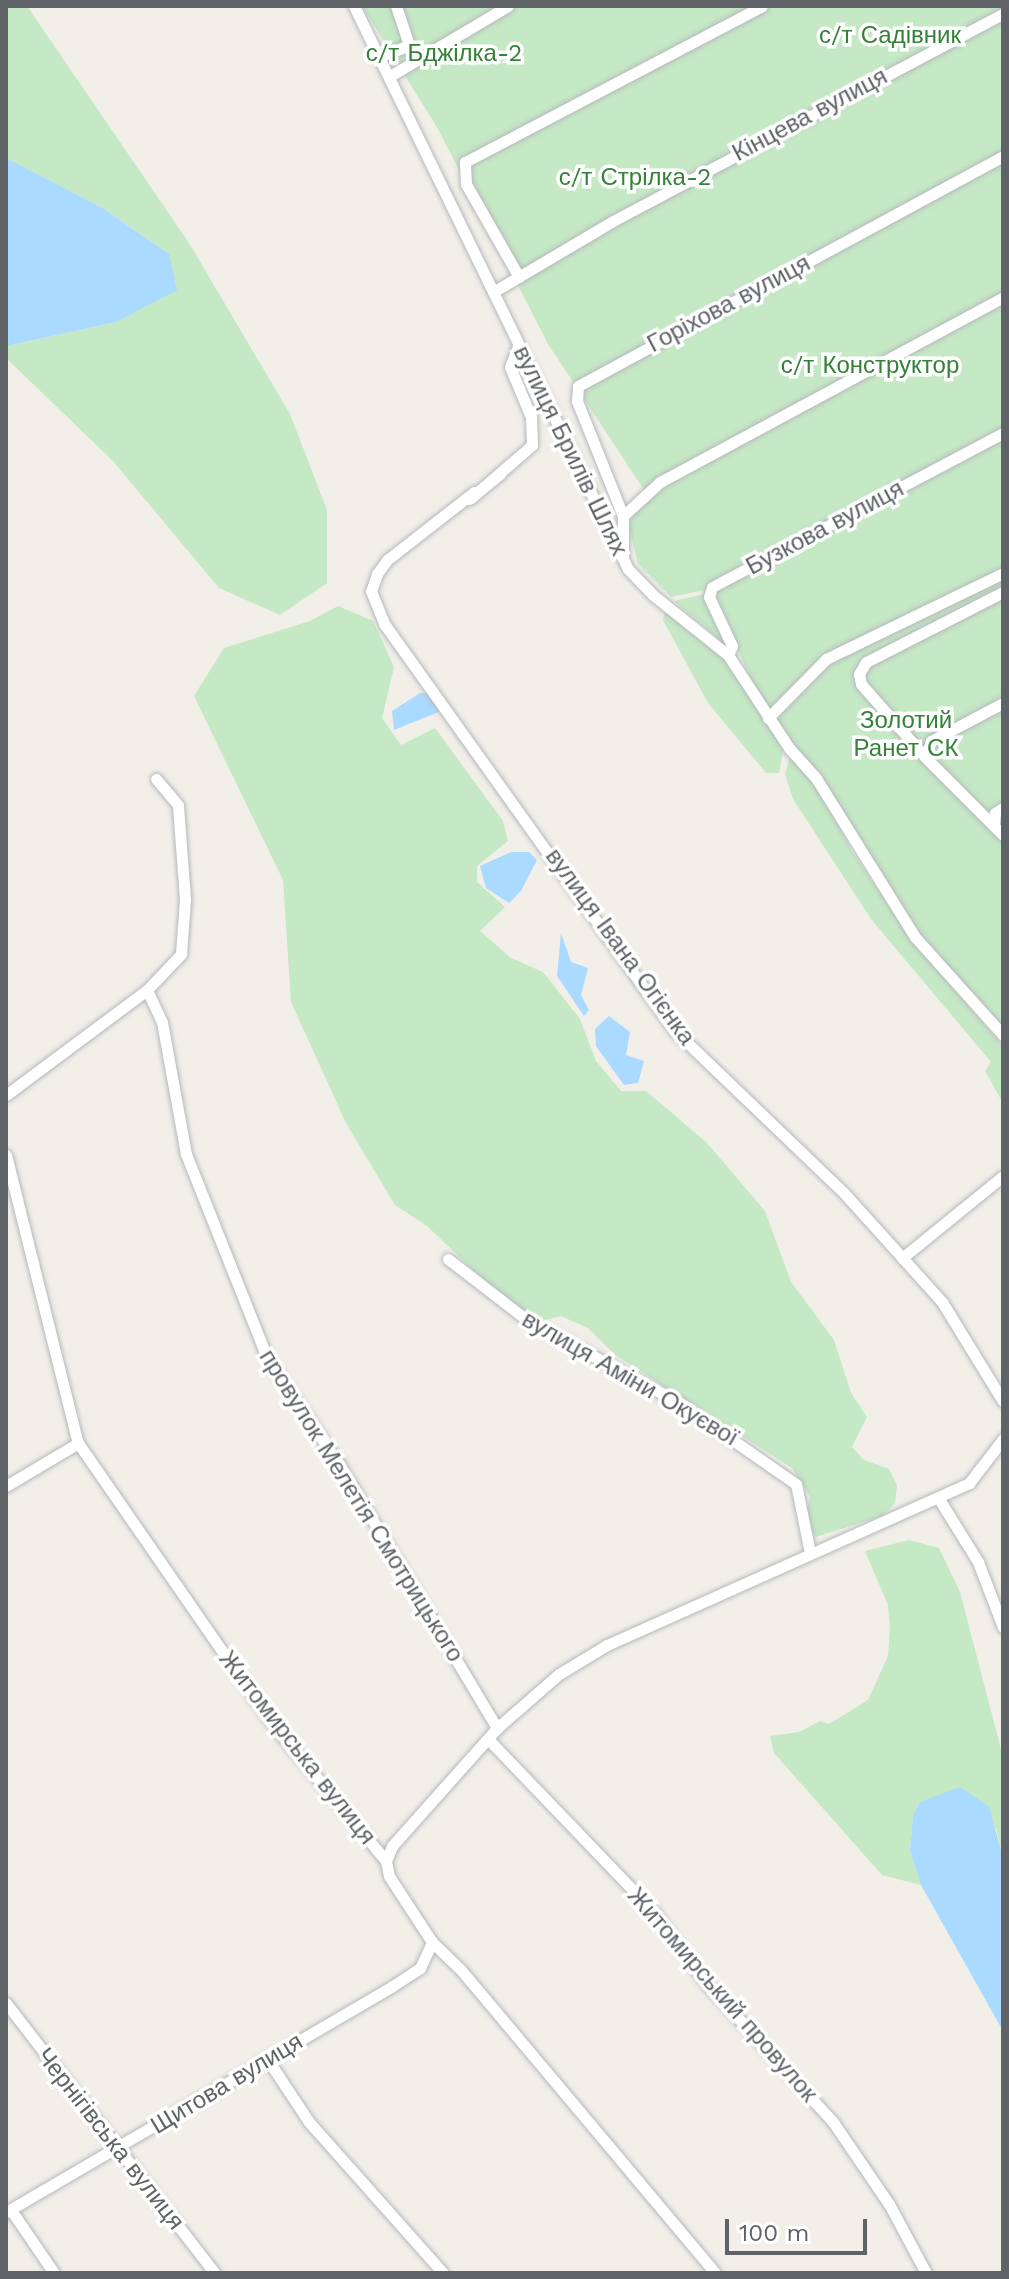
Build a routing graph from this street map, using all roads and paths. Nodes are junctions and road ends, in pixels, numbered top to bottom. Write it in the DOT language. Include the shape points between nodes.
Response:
graph roads {
  1 [pos="354,6"];
  2 [pos="396,6"];
  3 [pos="508,6"];
  4 [pos="762,6"];
  5 [pos="1003,14"];
  6 [pos="381,56"];
  7 [pos="390,76"];
  8 [pos="1003,156"];
  9 [pos="519,277"];
  10 [pos="493,292"];
  11 [pos="1003,297"];
  12 [pos="518,346"];
  13 [pos="1003,433"];
  14 [pos="623,516"];
  15 [pos="623,557"];
  16 [pos="393,560"];
  17 [pos="378,572"];
  18 [pos="1003,573"];
  19 [pos="1003,592"];
  20 [pos="728,655"];
  21 [pos="1003,703"];
  22 [pos="768,718"];
  23 [pos="926,758"];
  24 [pos="156,779"];
  25 [pos="1003,808"];
  26 [pos="999,830"];
  27 [pos="147,990"];
  28 [pos="1003,1035"];
  29 [pos="6,1095"];
  30 [pos="6,1155"];
  31 [pos="1003,1176"];
  32 [pos="902,1258"];
  33 [pos="448,1259"];
  34 [pos="1003,1401"];
  35 [pos="1003,1439"];
  36 [pos="78,1443"];
  37 [pos="999,1452"];
  38 [pos="6,1486"];
  39 [pos="939,1499"];
  40 [pos="810,1553"];
  41 [pos="1003,1627"];
  42 [pos="497,1728"];
  43 [pos="488,1739"];
  44 [pos="386,1861"];
  45 [pos="432,1942"];
  46 [pos="6,2003"];
  47 [pos="268,2060"];
  48 [pos="115,2150"];
  49 [pos="8,2211"];
  50 [pos="54,2273"];
  51 [pos="215,2273"];
  52 [pos="443,2273"];
  53 [pos="715,2273"];
  54 [pos="926,2273"];
  1 -- 6 [label="street, вулиця Брилів Шлях"];
  2 -- 6 [label="street" via="409,45"];
  3 -- 7 [label="street"];
  4 -- 9 [label="street" via="465,162 466,184"];
  5 -- 9 [label="street, Кінцева вулиця" via="613,221"];
  6 -- 7 [label="street, вулиця Брилів Шлях"];
  7 -- 10 [label="street, вулиця Брилів Шлях"];
  8 -- 14 [label="street, Горіхова вулиця" via="578,386 577,401"];
  9 -- 10 [label="street, Кінцева вулиця"];
  10 -- 12 [label="street, вулиця Брилів Шлях"];
  11 -- 14 [label="street" via="660,482"];
  12 -- 15 [label="street, вулиця Брилів Шлях"];
  12 -- 16 [label="street" via="509,359 531,417 529,451"];
  13 -- 20 [label="street, Бузкова вулиця" via="712,587 712,608 732,646"];
  14 -- 15 [label="street"];
  15 -- 20 [label="street, вулиця Брилів Шлях" via="653,595"];
  16 -- 17 [label="street"];
  16 -- 17 [label="street" via="501,473"];
  17 -- 17 [label="street" via="392,560 474,492 387,560"];
  17 -- 32 [label="street, вулиця Івана Огієнка" via="371,591 385,625 674,1030 844,1193"];
  18 -- 22 [label="street" via="826,659"];
  19 -- 23 [label="street" via="866,662 859,674 861,684"];
  20 -- 22 [label="street, вулиця Брилів Шлях"];
  21 -- 23 [label="street" via="928,743"];
  22 -- 28 [label="street, вулиця Брилів Шлях" via="816,778 915,937"];
  23 -- 26 [label="street"];
  24 -- 27 [label="street" via="178,805 185,899 181,954"];
  25 -- 26 [label="street" via="995,813"];
  27 -- 29 [label="street"];
  27 -- 42 [label="street, провулок Мелетія Смотрицького" via="165,1034 186,1154 267,1358 339,1464"];
  30 -- 36 [label="street, Житомирська вулиця"];
  31 -- 32 [label="street"];
  32 -- 34 [label="street, вулиця Івана Огієнка" via="942,1302"];
  33 -- 40 [label="street, вулиця Аміни Окуєвої" via="527,1320 678,1402 796,1484"];
  35 -- 37 [label="street"];
  36 -- 38 [label="street"];
  36 -- 44 [label="street, Житомирська вулиця" via="274,1726"];
  37 -- 39 [label="street" via="969,1483"];
  39 -- 40 [label="street"];
  39 -- 41 [label="street" via="978,1562"];
  40 -- 42 [label="street" via="607,1645 540,1689"];
  42 -- 43 [label="street"];
  43 -- 44 [label="street" via="392,1846"];
  43 -- 54 [label="street, Житомирський провулок" via="654,1912 707,1984 833,2122 889,2204"];
  44 -- 45 [label="street, Житомирська вулиця" via="389,1876"];
  45 -- 47 [label="street, Щитова вулиця" via="420,1968"];
  45 -- 53 [label="street, Житомирська вулиця"];
  46 -- 48 [label="street, Чернігівська вулиця"];
  47 -- 48 [label="street, Щитова вулиця"];
  47 -- 52 [label="street" via="309,2122"];
  48 -- 49 [label="street, Щитова вулиця"];
  48 -- 51 [label="street, Чернігівська вулиця"];
  49 -- 50 [label="street"];
}
